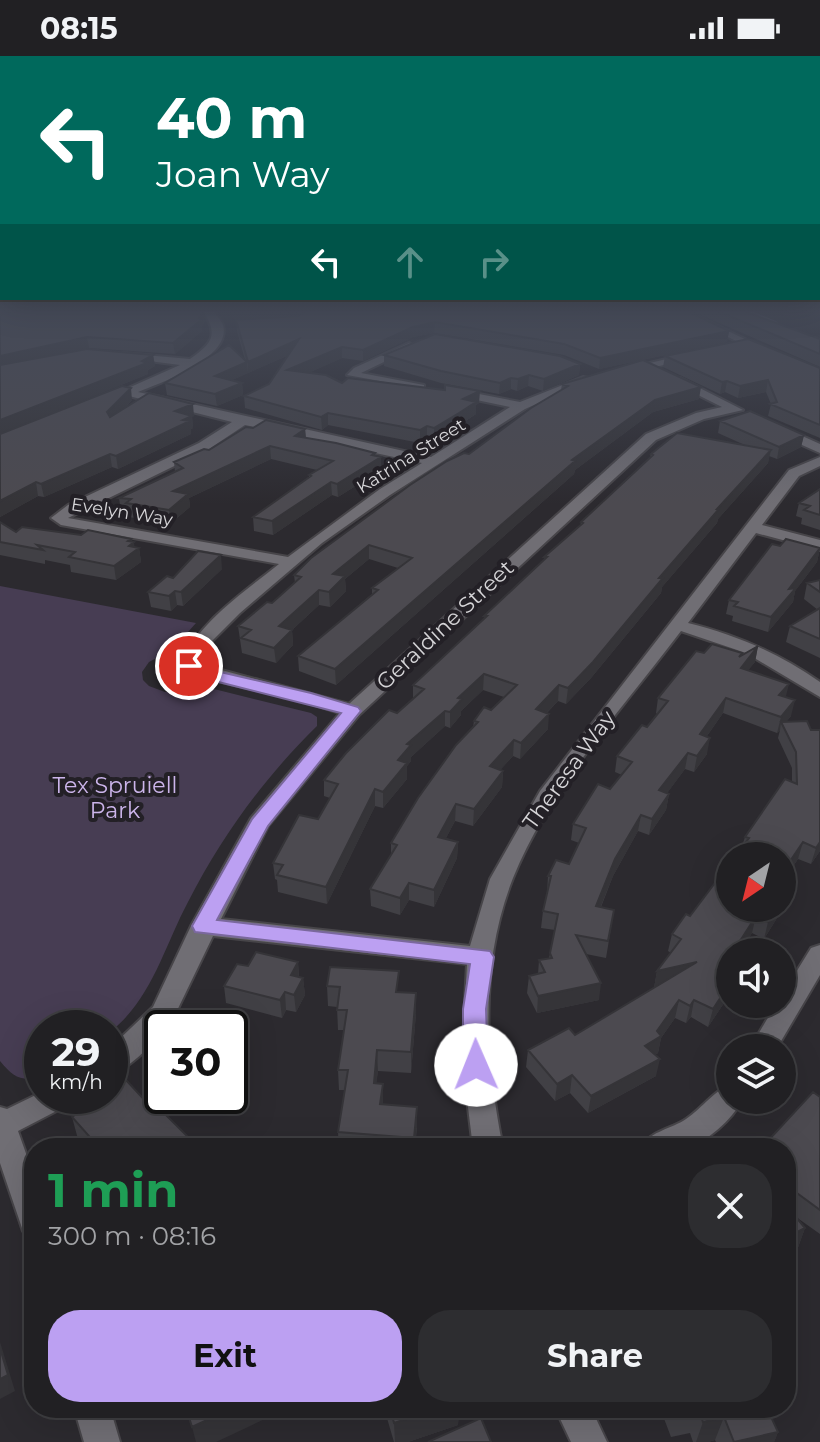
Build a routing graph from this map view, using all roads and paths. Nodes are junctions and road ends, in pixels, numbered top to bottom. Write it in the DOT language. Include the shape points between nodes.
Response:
graph roads {
  1 [pos="166,375"];
  2 [pos="353,375"];
  3 [pos="596,375"];
  4 [pos="664,375"];
  5 [pos="126,392"];
  6 [pos="112,398"];
  7 [pos="521,406"];
  8 [pos="241,422"];
  9 [pos="770,426"];
  10 [pos="820,449"];
  11 [pos="820,461"];
  12 [pos="434,462"];
  13 [pos="752,527"];
  14 [pos="820,545"];
  15 [pos="291,562"];
  16 [pos="677,625"];
  17 [pos="820,691"];
  18 [pos="352,711"];
  19 [pos="203,926"];
  20 [pos="820,954"];
  21 [pos="482,957"];
  22 [pos="771,1034"];
  23 [pos="128,1049"];
  24 [pos="24,1112"];
  25 [pos="716,1113"];
  26 [pos="2,1122"];
  27 [pos="486,1138"];
  28 [pos="679,1138"];
  29 [pos="24,1190"];
  30 [pos="95,1418"];
  31 [pos="578,1418"];
  32 [pos="102,1442"];
  33 [pos="589,1442"];
  1 -- 5 [label="street"];
  2 -- 7 [label="street"];
  3 -- 7 [label="street, Katrina Street"];
  4 -- 18 [label="street, Geraldine Street" via="739,411 700,416 651,437"];
  5 -- 6 [label="street"];
  5 -- 8 [label="street"];
  7 -- 12 [label="street, Katrina Street"];
  8 -- 12 [label="street"];
  8 -- 15 [label="street, Evelyn Way" via="204,446 58,518"];
  9 -- 10 [label="street"];
  11 -- 13 [label="street, Theresa Way" via="794,473"];
  12 -- 15 [label="street, Katrina Street"];
  13 -- 14 [label="street"];
  13 -- 16 [label="street, Theresa Way"];
  15 -- 18 [label="street, Katrina Street" via="197,646 189,666"];
  16 -- 17 [label="street" via="754,648"];
  16 -- 21 [label="street, Theresa Way" via="533,817 491,909"];
  18 -- 19 [label="street, Geraldine Street" via="259,823"];
  19 -- 21 [label="street"];
  19 -- 23 [label="street, Geraldine Street" via="163,1014"];
  20 -- 22 [label="street"];
  21 -- 27 [label="street, Theresa Way" via="475,1009 476,1079"];
  24 -- 26 [label="street"];
  25 -- 28 [label="street"];
  26 -- 29 [label="street"];
  30 -- 32 [label="street"];
  31 -- 33 [label="street"];
}
